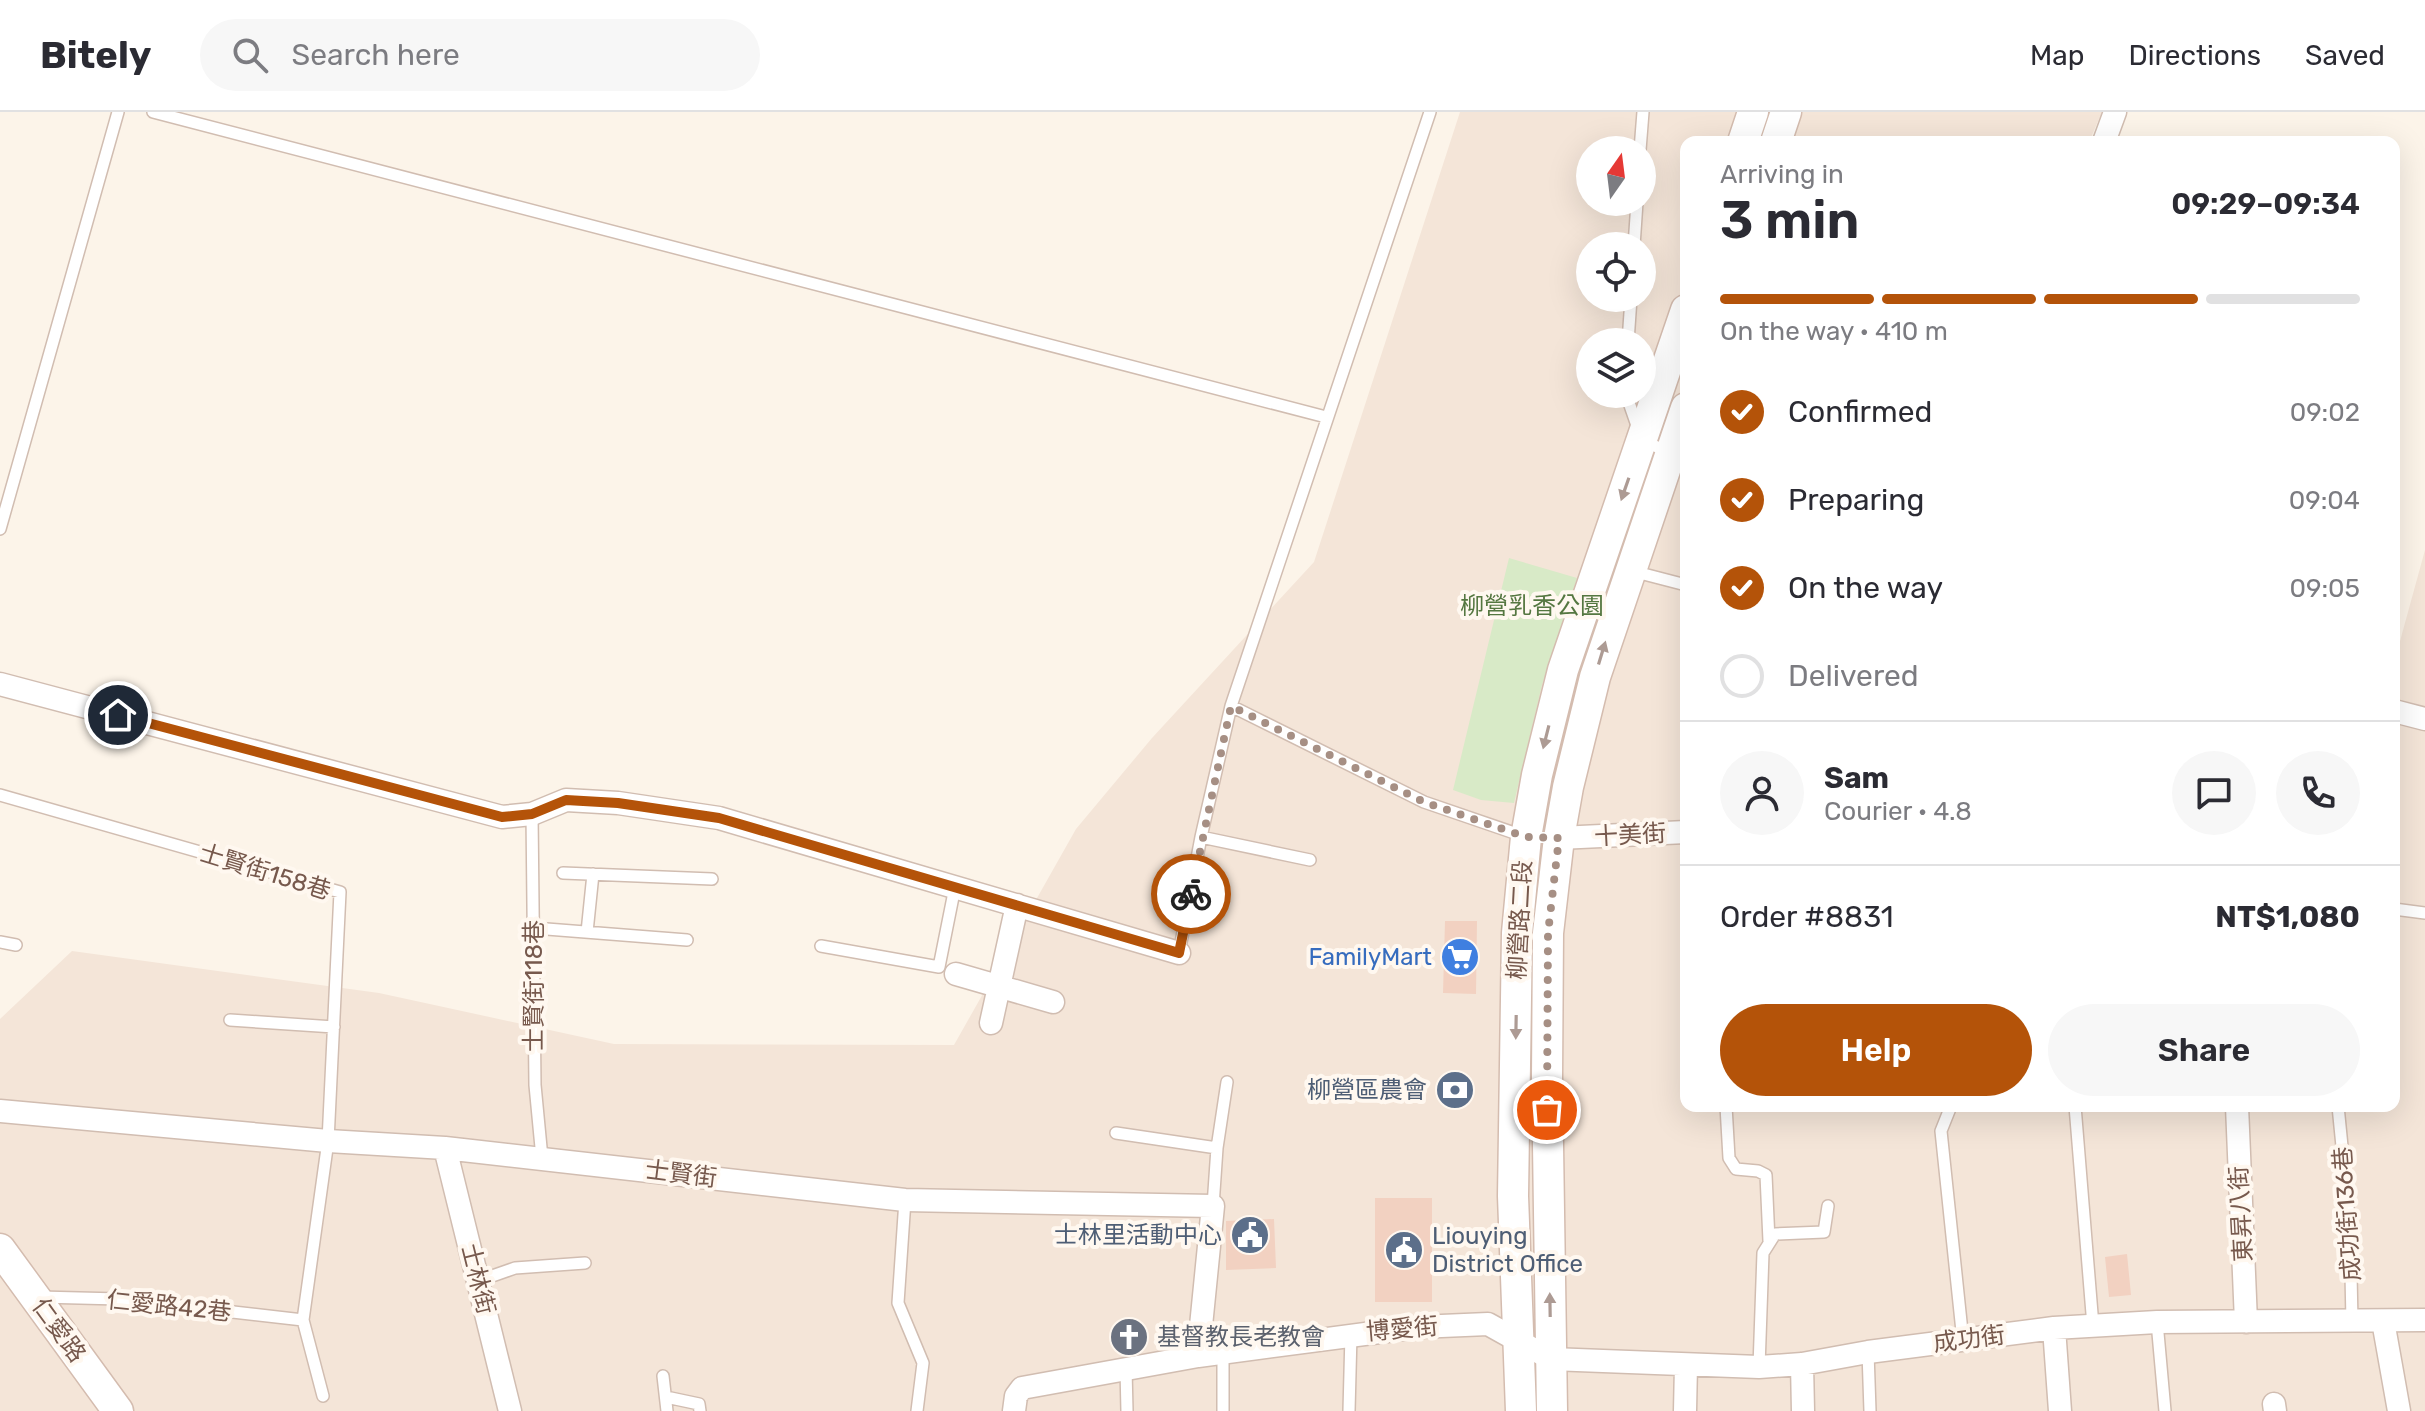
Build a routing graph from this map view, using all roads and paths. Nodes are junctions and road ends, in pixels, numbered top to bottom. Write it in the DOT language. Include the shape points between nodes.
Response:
graph roads {
  1 [pos="118,112"];
  2 [pos="153,112"];
  3 [pos="1430,112"];
  4 [pos="1643,112"];
  5 [pos="1753,112"];
  6 [pos="1786,112"];
  7 [pos="2115,112"];
  8 [pos="1641,136"];
  9 [pos="1745,136"];
  10 [pos="1778,136"];
  11 [pos="2106,136"];
  12 [pos="1680,328"];
  13 [pos="1631,408"];
  14 [pos="1326,417"];
  15 [pos="1680,426"];
  16 [pos="1642,440"];
  17 [pos="1671,453"];
  18 [pos="0,529"];
  19 [pos="1632,571"];
  20 [pos="1680,583"];
  21 [pos="0,684"];
  22 [pos="1231,706"];
  23 [pos="2400,713"];
  24 [pos="2425,719"];
  25 [pos="0,795"];
  26 [pos="532,814"];
  27 [pos="1680,832"];
  28 [pos="1201,837"];
  29 [pos="1526,837"];
  30 [pos="1559,838"];
  31 [pos="1310,860"];
  32 [pos="563,873"];
  33 [pos="593,874"];
  34 [pos="712,879"];
  35 [pos="955,887"];
  36 [pos="1017,905"];
  37 [pos="2400,910"];
  38 [pos="2425,913"];
  39 [pos="534,928"];
  40 [pos="587,932"];
  41 [pos="687,940"];
  42 [pos="0,942"];
  43 [pos="16,945"];
  44 [pos="821,946"];
  45 [pos="1179,953"];
  46 [pos="956,974"];
  47 [pos="999,987"];
  48 [pos="1053,1002"];
  49 [pos="230,1020"];
  50 [pos="991,1023"];
  51 [pos="334,1027"];
  52 [pos="1227,1082"];
  53 [pos="0,1111"];
  54 [pos="1726,1112"];
  55 [pos="1949,1112"];
  56 [pos="2075,1112"];
  57 [pos="2237,1112"];
  58 [pos="2339,1112"];
  59 [pos="1116,1133"];
  60 [pos="328,1141"];
  61 [pos="445,1148"];
  62 [pos="1217,1148"];
  63 [pos="542,1158"];
  64 [pos="905,1200"];
  65 [pos="1213,1206"];
  66 [pos="1828,1206"];
  67 [pos="1769,1241"];
  68 [pos="585,1263"];
  69 [pos="8,1266"];
  70 [pos="478,1281"];
  71 [pos="35,1297"];
  72 [pos="303,1320"];
  73 [pos="2425,1320"];
  74 [pos="2352,1321"];
  75 [pos="2383,1321"];
  76 [pos="2157,1322"];
  77 [pos="2246,1322"];
  78 [pos="2093,1326"];
  79 [pos="2054,1328"];
  80 [pos="1351,1334"];
  81 [pos="1520,1340"];
  82 [pos="1963,1341"];
  83 [pos="1223,1352"];
  84 [pos="1868,1352"];
  85 [pos="1198,1356"];
  86 [pos="1551,1359"];
  87 [pos="1802,1364"];
  88 [pos="1686,1365"];
  89 [pos="1759,1367"];
  90 [pos="1126,1369"];
  91 [pos="663,1376"];
  92 [pos="323,1396"];
  93 [pos="666,1397"];
  94 [pos="118,1411"];
  95 [pos="510,1411"];
  96 [pos="667,1411"];
  97 [pos="700,1411"];
  98 [pos="917,1411"];
  99 [pos="1014,1411"];
  100 [pos="1127,1411"];
  101 [pos="1223,1411"];
  102 [pos="1349,1411"];
  103 [pos="1521,1411"];
  104 [pos="1552,1411"];
  105 [pos="1685,1411"];
  106 [pos="1803,1411"];
  107 [pos="1870,1411"];
  108 [pos="2060,1411"];
  109 [pos="2165,1411"];
  110 [pos="2399,1411"];
  1 -- 18 [label="lane"];
  2 -- 14 [label="lane"];
  3 -- 14 [label="lane"];
  4 -- 8 [label="lane"];
  5 -- 9 [label="street"];
  6 -- 10 [label="street"];
  7 -- 11 [label="street"];
  12 -- 16 [label="street, 柳營路二段"];
  13 -- 16 [label="lane"];
  14 -- 22 [label="lane"];
  15 -- 17 [label="street, 柳營路二段"];
  16 -- 17 [label="lane"];
  16 -- 29 [label="street, 柳營路二段, one-way" via="1563,670"];
  17 -- 19 [label="street, 柳營路二段"];
  19 -- 20 [label="lane"];
  30 -- 19 [label="street, 柳營路二段, one-way" via="1595,677"];
  21 -- 26 [label="street" via="502,817"];
  22 -- 28 [label="lane"];
  22 -- 29 [label="lane, 十美街" via="1424,802"];
  23 -- 24 [label="street"];
  25 -- 51 [label="lane, 士賢街158巷" via="340,892"];
  26 -- 35 [label="street" via="566,800 719,818"];
  26 -- 39 [label="lane, 士賢街118巷"];
  27 -- 30 [label="street, 十美街"];
  28 -- 31 [label="lane"];
  28 -- 45 [label="lane"];
  29 -- 30 [label="lane, 十美街"];
  29 -- 81 [label="street, 柳營路二段, one-way" via="1517,933 1513,1196"];
  86 -- 30 [label="street, 柳營路二段, one-way" via="1548,933"];
  32 -- 33 [label="lane"];
  33 -- 34 [label="lane"];
  33 -- 40 [label="lane"];
  35 -- 36 [label="street"];
  35 -- 44 [label="lane" via="939,967"];
  36 -- 45 [label="street"];
  36 -- 47 [label="street"];
  37 -- 38 [label="lane"];
  39 -- 40 [label="lane"];
  39 -- 63 [label="lane, 士賢街118巷" via="535,1085"];
  40 -- 41 [label="lane"];
  42 -- 43 [label="lane"];
  46 -- 47 [label="street"];
  47 -- 48 [label="street"];
  47 -- 50 [label="street"];
  49 -- 51 [label="lane"];
  51 -- 60 [label="lane, 士賢街158巷"];
  52 -- 62 [label="lane"];
  53 -- 60 [label="street, 士賢街"];
  54 -- 67 [label="lane" via="1729,1158 1736,1169 1766,1175"];
  55 -- 82 [label="lane" via="1941,1131"];
  56 -- 78 [label="lane"];
  57 -- 77 [label="street, 東昇八街"];
  58 -- 74 [label="lane, 成功街136巷" via="2350,1227"];
  59 -- 62 [label="lane"];
  60 -- 61 [label="street, 士賢街"];
  60 -- 72 [label="lane, 士賢街158巷"];
  61 -- 63 [label="street, 士賢街"];
  61 -- 70 [label="street, 士林街"];
  62 -- 65 [label="lane"];
  63 -- 64 [label="street, 士賢街"];
  64 -- 65 [label="street, 士賢街"];
  64 -- 98 [label="lane" via="898,1303 923,1363"];
  65 -- 85 [label="street"];
  66 -- 67 [label="lane" via="1824,1232 1775,1234"];
  67 -- 89 [label="lane" via="1763,1253"];
  68 -- 70 [label="lane" via="515,1268"];
  69 -- 71 [label="street, 仁愛路"];
  70 -- 95 [label="street, 士林街"];
  71 -- 72 [label="lane, 仁愛路42巷" via="119,1299"];
  71 -- 94 [label="street, 仁愛路"];
  72 -- 92 [label="lane"];
  73 -- 75 [label="street, 成功街"];
  74 -- 75 [label="street, 成功街"];
  74 -- 77 [label="street, 成功街"];
  75 -- 110 [label="street"];
  76 -- 77 [label="street, 成功街"];
  76 -- 78 [label="street, 成功街"];
  76 -- 109 [label="lane"];
  78 -- 79 [label="street, 成功街"];
  79 -- 82 [label="street, 成功街"];
  79 -- 108 [label="street"];
  80 -- 81 [label="street, 博愛街" via="1488,1324"];
  80 -- 83 [label="street, 博愛街"];
  80 -- 102 [label="lane"];
  81 -- 86 [label="street, 成功街"];
  81 -- 103 [label="street, 柳營路二段"];
  82 -- 84 [label="street, 成功街"];
  83 -- 85 [label="street, 博愛街"];
  83 -- 101 [label="lane"];
  84 -- 87 [label="street, 成功街"];
  84 -- 107 [label="lane"];
  85 -- 90 [label="street, 博愛街"];
  86 -- 88 [label="street, 成功街"];
  86 -- 104 [label="street, 柳營路二段"];
  87 -- 89 [label="street, 成功街"];
  87 -- 106 [label="street"];
  88 -- 89 [label="street, 成功街"];
  88 -- 105 [label="street"];
  90 -- 99 [label="street, 博愛街" via="1022,1388"];
  90 -- 100 [label="lane"];
  91 -- 93 [label="lane"];
  93 -- 96 [label="lane"];
  93 -- 97 [label="lane" via="699,1404"];
}
